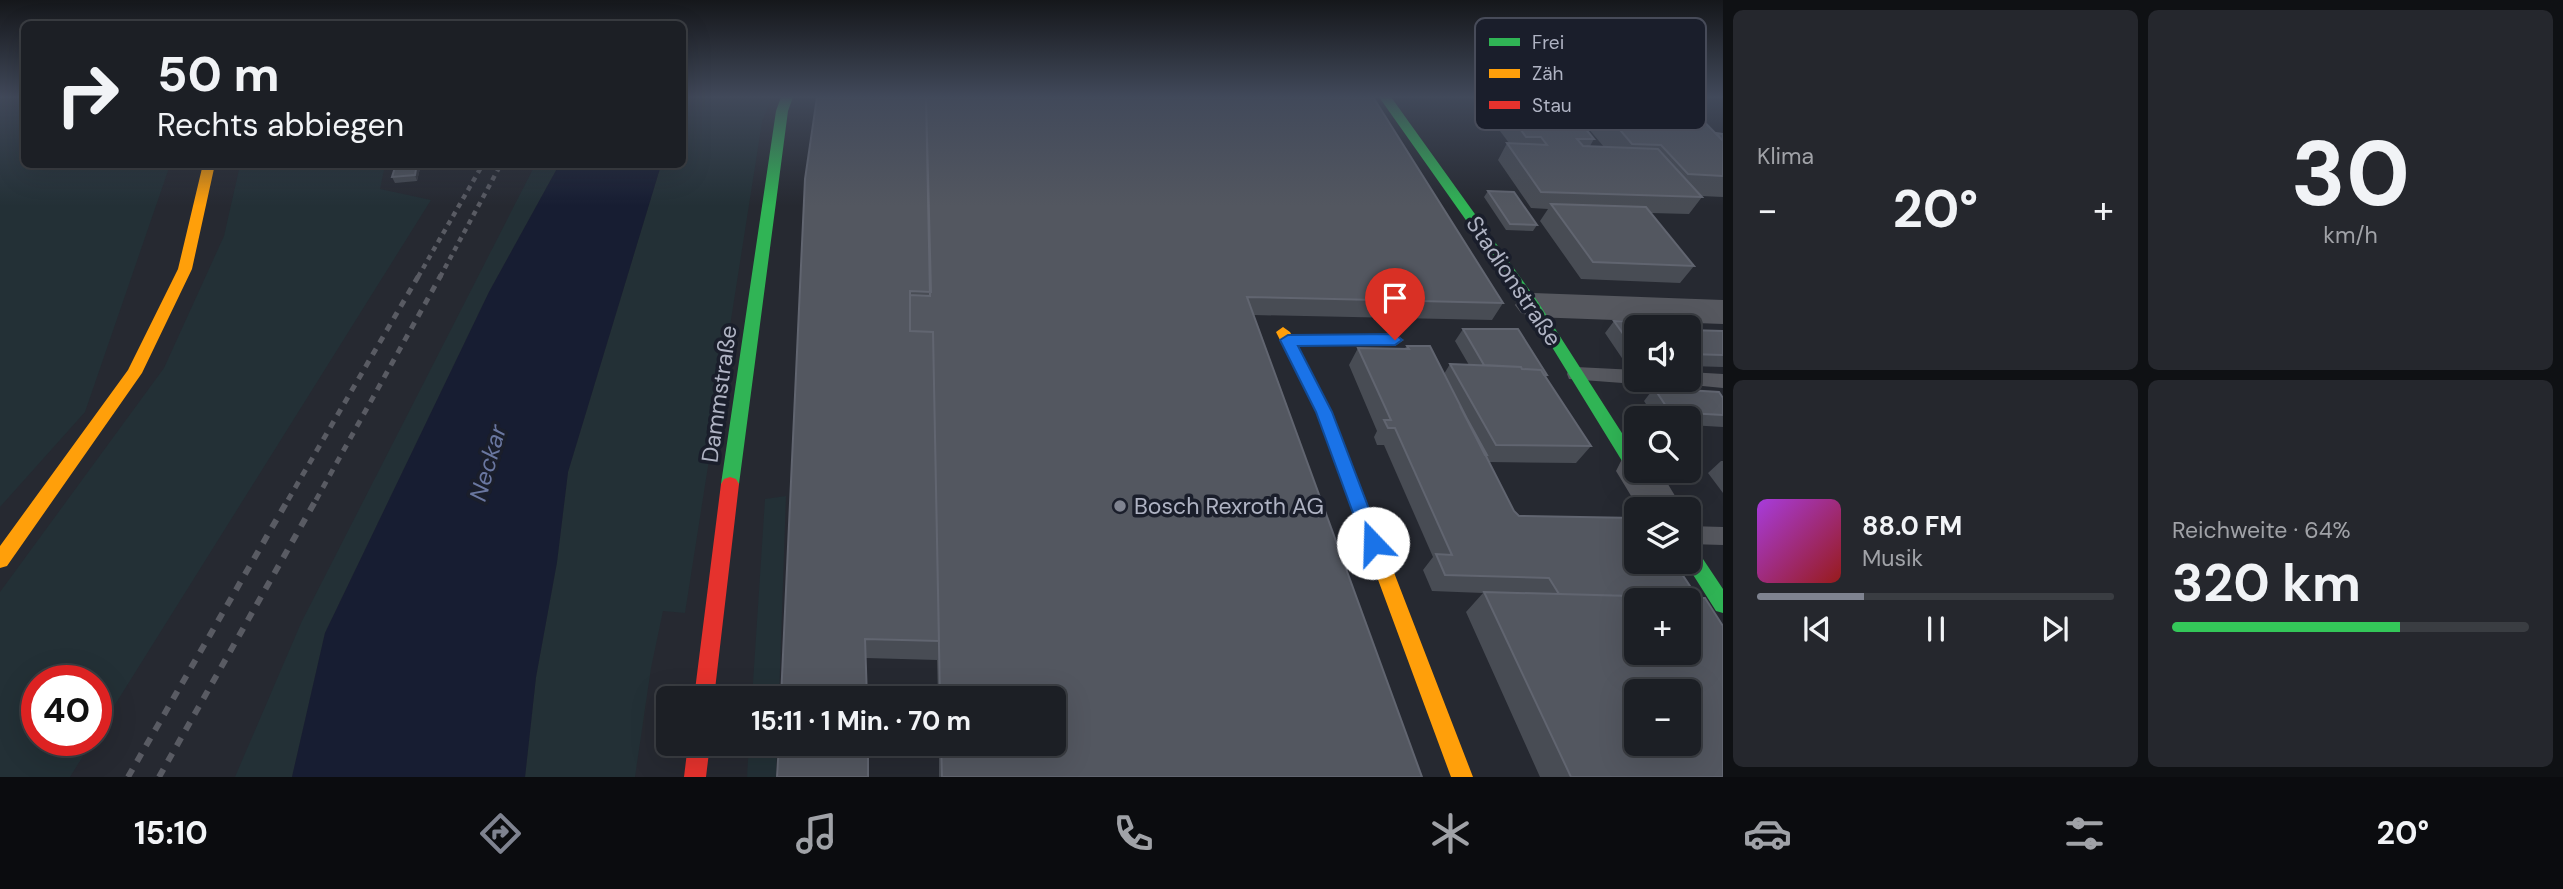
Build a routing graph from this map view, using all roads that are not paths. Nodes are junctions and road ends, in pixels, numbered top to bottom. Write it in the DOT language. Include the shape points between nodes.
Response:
graph roads {
  1 [pos="779,133"];
  2 [pos="1411,133"];
  3 [pos="208,168"];
  4 [pos="1533,305"];
  5 [pos="1723,312"];
  6 [pos="1285,336"];
  7 [pos="1395,340"];
  8 [pos="1576,373"];
  9 [pos="1624,376"];
  10 [pos="1701,380"];
  11 [pos="1723,381"];
  12 [pos="1624,449"];
  13 [pos="1701,535"];
  14 [pos="1723,536"];
  15 [pos="0,560"];
  16 [pos="1701,571"];
  17 [pos="1723,605"];
  18 [pos="705,686"];
  19 [pos="698,756"];
  20 [pos="695,777"];
  21 [pos="1462,777"];
  1 -- 18 [label="street, Dammstraße"];
  2 -- 4 [label="street, Stadionstraße"];
  3 -- 15 [label="street" via="185,269 134,373"];
  4 -- 5 [label="street"];
  4 -- 8 [label="street, Stadionstraße"];
  6 -- 7 [label="lane"];
  6 -- 21 [label="street" via="1324,412"];
  8 -- 9 [label="lane"];
  8 -- 12 [label="street, Stadionstraße"];
  10 -- 11 [label="lane"];
  13 -- 14 [label="lane"];
  16 -- 17 [label="street"];
  19 -- 20 [label="street"];
}
